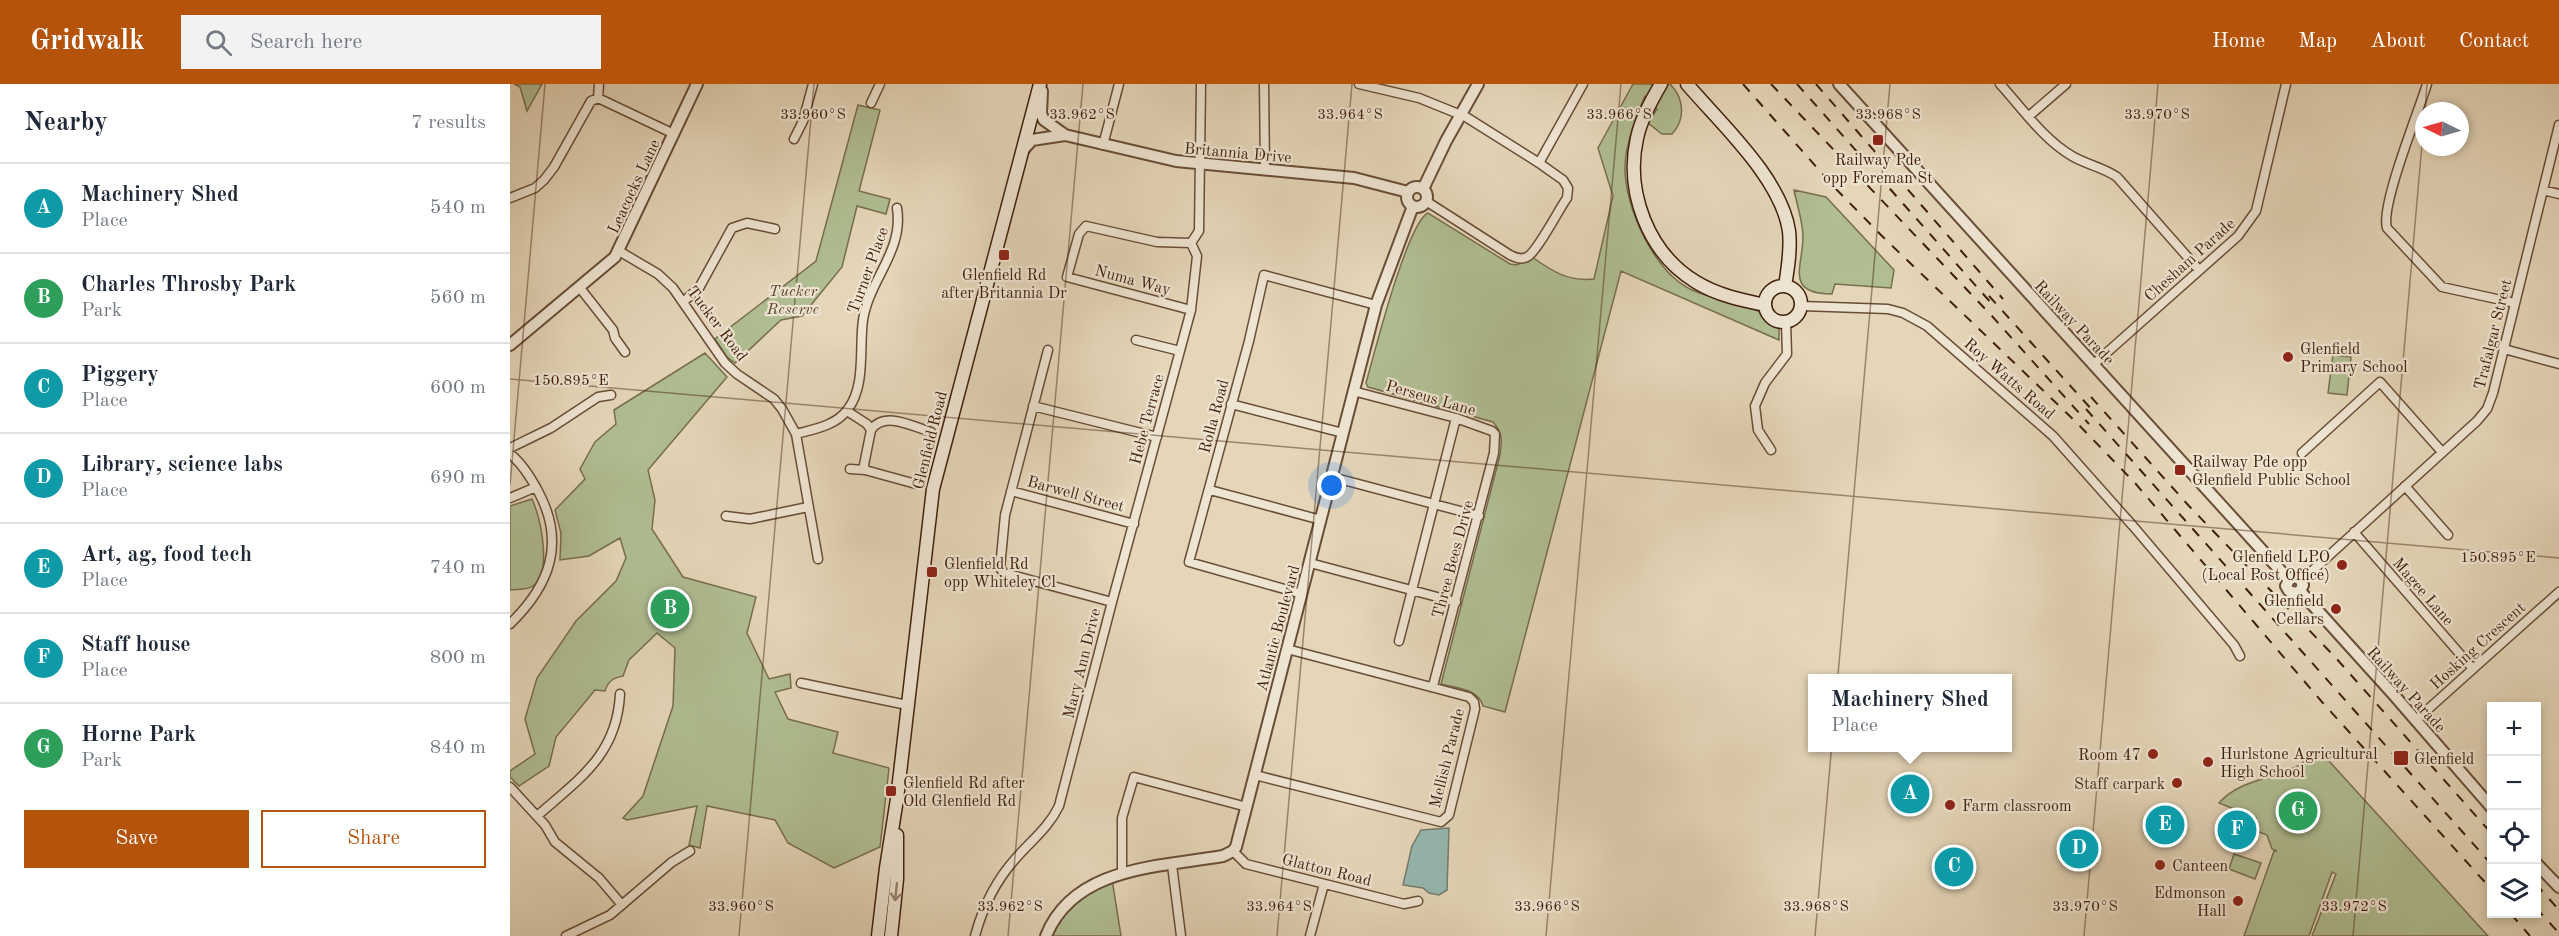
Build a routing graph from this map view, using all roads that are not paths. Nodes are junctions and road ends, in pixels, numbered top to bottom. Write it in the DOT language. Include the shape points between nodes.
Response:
graph roads {
  1 [pos="599,84"];
  2 [pos="697,84"];
  3 [pos="813,84"];
  4 [pos="880,84"];
  5 [pos="1042,84"];
  6 [pos="1119,84"];
  7 [pos="1201,84"];
  8 [pos="1264,84"];
  9 [pos="1359,84"];
  10 [pos="1478,84"];
  11 [pos="1583,84"];
  12 [pos="1661,84"];
  13 [pos="1687,84"];
  14 [pos="2000,84"];
  15 [pos="2066,84"];
  16 [pos="2427,84"];
  17 [pos="1842,85"];
  18 [pos="2284,85"];
  19 [pos="598,98"];
  20 [pos="871,103"];
  21 [pos="1460,115"];
  22 [pos="2029,116"];
  23 [pos="2559,125"];
  24 [pos="674,134"];
  25 [pos="1065,135"];
  26 [pos="794,139"];
  27 [pos="1103,145"];
  28 [pos="1022,151"];
  29 [pos="1539,163"];
  30 [pos="1201,164"];
  31 [pos="1265,169"];
  32 [pos="1423,189"];
  33 [pos="2543,190"];
  34 [pos="1408,192"];
  35 [pos="2559,194"];
  36 [pos="510,198"];
  37 [pos="1426,201"];
  38 [pos="1413,206"];
  39 [pos="897,208"];
  40 [pos="775,230"];
  41 [pos="1191,243"];
  42 [pos="619,251"];
  43 [pos="2199,270"];
  44 [pos="1785,286"];
  45 [pos="580,288"];
  46 [pos="683,302"];
  47 [pos="2515,303"];
  48 [pos="1376,305"];
  49 [pos="1765,305"];
  50 [pos="1802,306"];
  51 [pos="1191,310"];
  52 [pos="1786,323"];
  53 [pos="1136,340"];
  54 [pos="510,345"];
  55 [pos="1048,350"];
  56 [pos="2504,350"];
  57 [pos="1180,351"];
  58 [pos="626,352"];
  59 [pos="2094,364"];
  60 [pos="2559,364"];
  61 [pos="1353,391"];
  62 [pos="611,395"];
  63 [pos="1231,404"];
  64 [pos="1033,406"];
  65 [pos="847,411"];
  66 [pos="1456,418"];
  67 [pos="871,430"];
  68 [pos="931,432"];
  69 [pos="1343,433"];
  70 [pos="796,434"];
  71 [pos="1157,437"];
  72 [pos="1495,439"];
  73 [pos="510,448"];
  74 [pos="1771,450"];
  75 [pos="2442,452"];
  76 [pos="2302,453"];
  77 [pos="510,454"];
  78 [pos="850,469"];
  79 [pos="865,470"];
  80 [pos="1332,477"];
  81 [pos="916,483"];
  82 [pos="2405,486"];
  83 [pos="536,487"];
  84 [pos="1209,490"];
  85 [pos="1011,491"];
  86 [pos="510,498"];
  87 [pos="1434,503"];
  88 [pos="808,507"];
  89 [pos="726,516"];
  90 [pos="1479,516"];
  91 [pos="1321,520"];
  92 [pos="1134,524"];
  93 [pos="2354,532"];
  94 [pos="2448,535"];
  95 [pos="818,559"];
  96 [pos="1310,563"];
  97 [pos="2300,586"];
  98 [pos="1412,590"];
  99 [pos="2559,592"];
  100 [pos="1302,594"];
  101 [pos="1112,602"];
  102 [pos="1456,602"];
  103 [pos="510,624"];
  104 [pos="1399,641"];
  105 [pos="1287,649"];
  106 [pos="2240,656"];
  107 [pos="2473,669"];
  108 [pos="801,683"];
  109 [pos="1433,686"];
  110 [pos="620,694"];
  111 [pos="908,705"];
  112 [pos="2416,720"];
  113 [pos="1255,775"];
  114 [pos="510,788"];
  115 [pos="2487,802"];
  116 [pos="1247,807"];
  117 [pos="895,813"];
  118 [pos="537,816"];
  119 [pos="690,851"];
  120 [pos="1233,851"];
  121 [pos="2537,864"];
  122 [pos="1172,865"];
  123 [pos="1122,873"];
  124 [pos="1324,884"];
  125 [pos="2559,887"];
  126 [pos="1418,901"];
  127 [pos="622,905"];
  128 [pos="566,936"];
  129 [pos="878,936"];
  130 [pos="891,936"];
  131 [pos="975,936"];
  132 [pos="1046,936"];
  133 [pos="1181,936"];
  134 [pos="1310,936"];
  1 -- 19 [label="street"];
  2 -- 24 [label="street, Leacocks Lane"];
  3 -- 26 [label="street"];
  4 -- 20 [label="street"];
  5 -- 25 [label="street, Britannia Drive" via="1041,114"];
  5 -- 28 [label="main road, Glenfield Road"];
  6 -- 27 [label="street"];
  7 -- 30 [label="street"];
  8 -- 31 [label="street"];
  9 -- 21 [label="street" via="1419,98"];
  10 -- 21 [label="street"];
  11 -- 29 [label="street"];
  12 -- 49 [label="main road" via="1637,137 1634,171 1639,208 1654,240 1673,264 1695,282 1723,295"];
  13 -- 44 [label="main road" via="1776,192 1789,230"];
  14 -- 22 [label="street"];
  15 -- 22 [label="street"];
  16 -- 47 [label="street" via="2392,191 2387,228 2442,286"];
  17 -- 59 [label="street, Railway Parade"];
  18 -- 43 [label="street, Chesham Parade" via="2256,211 2238,236"];
  19 -- 24 [label="street"];
  19 -- 36 [label="street" via="591,101 544,180"];
  21 -- 29 [label="street"];
  21 -- 32 [label="street"];
  22 -- 43 [label="street" via="2059,148 2117,177"];
  23 -- 33 [label="street, Trafalgar Street"];
  24 -- 42 [label="street, Leacocks Lane"];
  25 -- 27 [label="street, Britannia Drive"];
  25 -- 28 [label="street, Britannia Drive" via="1032,140"];
  27 -- 30 [label="street, Britannia Drive"];
  28 -- 111 [label="main road, Glenfield Road" via="933,489"];
  29 -- 37 [label="street" via="1566,183 1568,193 1534,251 1525,258 1510,255"];
  30 -- 31 [label="street, Britannia Drive"];
  30 -- 41 [label="street" via="1199,231"];
  31 -- 34 [label="street, Britannia Drive" via="1354,178"];
  32 -- 34 [label="street" via="1415,187"];
  32 -- 37 [label="street"];
  33 -- 35 [label="street"];
  33 -- 47 [label="street, Trafalgar Street"];
  34 -- 38 [label="street"];
  37 -- 38 [label="street" via="1421,207"];
  38 -- 48 [label="street, Atlantic Boulevard"];
  39 -- 65 [label="street, Turner Place" via="899,224 888,261 867,305 858,383"];
  40 -- 46 [label="street" via="747,223 732,228 699,288"];
  41 -- 51 [label="street, Hebe Terrace" via="1197,256"];
  41 -- 51 [label="street, Numa Way" via="1157,242 1086,225 1079,234 1067,277"];
  42 -- 45 [label="street, Leacocks Lane"];
  42 -- 46 [label="street, Tucker Road" via="658,274"];
  43 -- 59 [label="street, Chesham Parade"];
  44 -- 49 [label="main road" via="1771,291"];
  44 -- 50 [label="main road" via="1797,292"];
  45 -- 54 [label="street, Leacocks Lane"];
  45 -- 58 [label="street"];
  46 -- 70 [label="street, Tucker Road" via="725,363 774,399"];
  47 -- 56 [label="street, Trafalgar Street"];
  48 -- 61 [label="street, Atlantic Boulevard"];
  48 -- 63 [label="street, Rolla Road" via="1264,275"];
  49 -- 52 [label="main road" via="1772,319"];
  50 -- 52 [label="main road" via="1798,316"];
  50 -- 106 [label="street, Roy Watts Road" via="1888,309 1927,326 2053,436"];
  51 -- 57 [label="street, Hebe Terrace"];
  52 -- 74 [label="street" via="1786,354 1760,391 1755,406 1758,430"];
  53 -- 57 [label="street"];
  55 -- 64 [label="street, Mary Ann Drive"];
  56 -- 60 [label="street"];
  56 -- 75 [label="street, Trafalgar Street" via="2487,409"];
  57 -- 71 [label="street, Hebe Terrace"];
  59 -- 97 [label="street, Railway Parade" via="2289,580 2295,577"];
  61 -- 66 [label="street, Perseus Lane"];
  61 -- 69 [label="street, Atlantic Boulevard"];
  62 -- 73 [label="street" via="598,397 551,428"];
  63 -- 69 [label="street"];
  63 -- 84 [label="street, Rolla Road"];
  64 -- 71 [label="street"];
  64 -- 85 [label="street, Mary Ann Drive"];
  65 -- 67 [label="street"];
  65 -- 70 [label="street" via="829,425"];
  66 -- 72 [label="street, Perseus Lane" via="1492,431"];
  66 -- 87 [label="street"];
  67 -- 68 [label="street" via="879,422 891,420"];
  67 -- 79 [label="street"];
  69 -- 80 [label="street, Atlantic Boulevard"];
  70 -- 88 [label="street, Tucker Road"];
  71 -- 92 [label="street, Hebe Terrace"];
  72 -- 90 [label="street, Three Bees Drive"];
  75 -- 76 [label="street" via="2380,382"];
  75 -- 82 [label="street, Trafalgar Street"];
  77 -- 83 [label="street"];
  78 -- 79 [label="street"];
  79 -- 81 [label="street"];
  80 -- 87 [label="street"];
  80 -- 91 [label="street, Atlantic Boulevard"];
  82 -- 93 [label="street, Trafalgar Street"];
  82 -- 94 [label="street"];
  83 -- 86 [label="street"];
  83 -- 103 [label="street" via="550,525 551,553 538,592"];
  84 -- 91 [label="street"];
  84 -- 100 [label="street, Rolla Road" via="1190,562"];
  85 -- 92 [label="street, Barwell Street"];
  85 -- 101 [label="street, Mary Ann Drive" via="999,561 1004,573"];
  87 -- 90 [label="street"];
  87 -- 98 [label="street"];
  88 -- 89 [label="street" via="750,519"];
  88 -- 95 [label="street, Tucker Road"];
  90 -- 102 [label="street, Three Bees Drive"];
  91 -- 96 [label="street, Atlantic Boulevard"];
  92 -- 101 [label="street, Hebe Terrace"];
  93 -- 97 [label="street, Trafalgar Street"];
  93 -- 107 [label="street, Magee Lane"];
  96 -- 98 [label="street"];
  96 -- 100 [label="street, Atlantic Boulevard"];
  97 -- 112 [label="street, Railway Parade"];
  98 -- 102 [label="street"];
  98 -- 104 [label="street"];
  99 -- 107 [label="street, Hosking Crescent"];
  100 -- 105 [label="street, Atlantic Boulevard"];
  101 -- 131 [label="street, Mary Ann Drive" via="1059,806 1053,819 1000,878 985,905"];
  102 -- 109 [label="street, Three Bees Drive"];
  105 -- 109 [label="street, Mellish Parade"];
  105 -- 113 [label="street, Atlantic Boulevard"];
  107 -- 112 [label="street, Hosking Crescent"];
  108 -- 111 [label="street"];
  109 -- 113 [label="street, Mellish Parade" via="1469,697 1475,709 1449,815 1441,822"];
  110 -- 118 [label="street" via="616,722 599,759"];
  111 -- 117 [label="main road, Glenfield Road"];
  112 -- 115 [label="street, Railway Parade"];
  113 -- 116 [label="street, Atlantic Boulevard"];
  114 -- 118 [label="street"];
  116 -- 120 [label="street, Atlantic Boulevard"];
  116 -- 123 [label="street" via="1134,777 1122,818"];
  117 -- 129 [label="main road, Glenfield Road"];
  117 -- 130 [label="main road, Glenfield Road, one-way" via="897,879"];
  118 -- 127 [label="street" via="555,842 599,878"];
  119 -- 127 [label="street"];
  120 -- 122 [label="street"];
  120 -- 124 [label="street, Glatton Road" via="1246,864"];
  121 -- 125 [label="street"];
  122 -- 123 [label="street"];
  122 -- 133 [label="street"];
  123 -- 132 [label="street" via="1075,896"];
  124 -- 126 [label="street, Glatton Road" via="1404,904"];
  124 -- 134 [label="street"];
  127 -- 128 [label="street" via="605,918"];
}
